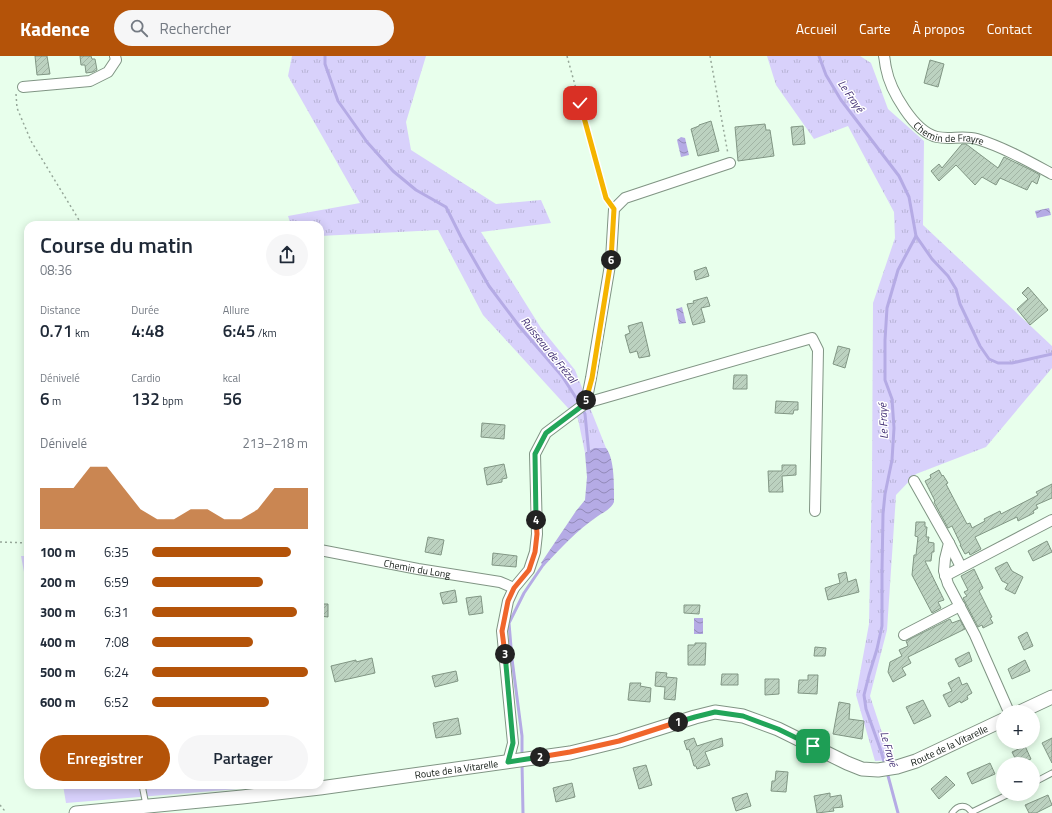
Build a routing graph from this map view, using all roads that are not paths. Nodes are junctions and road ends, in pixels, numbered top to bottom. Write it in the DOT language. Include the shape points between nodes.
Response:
graph roads {
  1 [pos="115,56"];
  2 [pos="884,56"];
  3 [pos="23,87"];
  4 [pos="730,163"];
  5 [pos="1052,174"];
  6 [pos="586,403"];
  7 [pos="914,481"];
  8 [pos="815,511"];
  9 [pos="1052,520"];
  10 [pos="949,543"];
  11 [pos="324,551"];
  12 [pos="962,567"];
  13 [pos="945,576"];
  14 [pos="514,588"];
  15 [pos="960,606"];
  16 [pos="904,635"];
  17 [pos="1052,697"];
  18 [pos="1006,705"];
  19 [pos="1035,705"];
  20 [pos="996,723"];
  21 [pos="511,761"];
  22 [pos="1052,773"];
  23 [pos="1040,779"];
  24 [pos="324,787"];
  25 [pos="143,789"];
  26 [pos="311,789"];
  27 [pos="996,800"];
  28 [pos="146,806"];
  29 [pos="972,812"];
  30 [pos="76,813"];
  31 [pos="952,813"];
  1 -- 3 [label="street" via="116,60 108,72 90,81"];
  2 -- 5 [label="street, Chemin de Frayre" via="889,80 895,93 920,128 937,137 975,138 987,142"];
  4 -- 6 [label="street" via="624,198 614,209 611,259"];
  6 -- 8 [label="street" via="812,338 818,350"];
  6 -- 14 [label="street" via="546,433 535,454 535,552 529,570"];
  7 -- 10 [label="street"];
  9 -- 12 [label="street"];
  10 -- 12 [label="street"];
  10 -- 13 [label="street" via="944,565"];
  11 -- 14 [label="street, Chemin du Long" via="500,582"];
  12 -- 13 [label="street"];
  13 -- 15 [label="street"];
  14 -- 21 [label="street" via="508,601 502,631 513,743"];
  15 -- 16 [label="street"];
  15 -- 18 [label="street"];
  17 -- 19 [label="street"];
  20 -- 21 [label="street, Route de la Vitarelle" via="916,761 886,769 862,769 778,729 743,716 715,712 619,741"];
  21 -- 24 [label="street, Route de la Vitarelle"];
  22 -- 23 [label="lane"];
  25 -- 28 [label="lane"];
  26 -- 28 [label="street, Route de la Vitarelle"];
  27 -- 29 [label="lane"];
  28 -- 30 [label="street, Route de la Vitarelle"];
  29 -- 31 [label="lane" via="969,808 960,806"];
}
